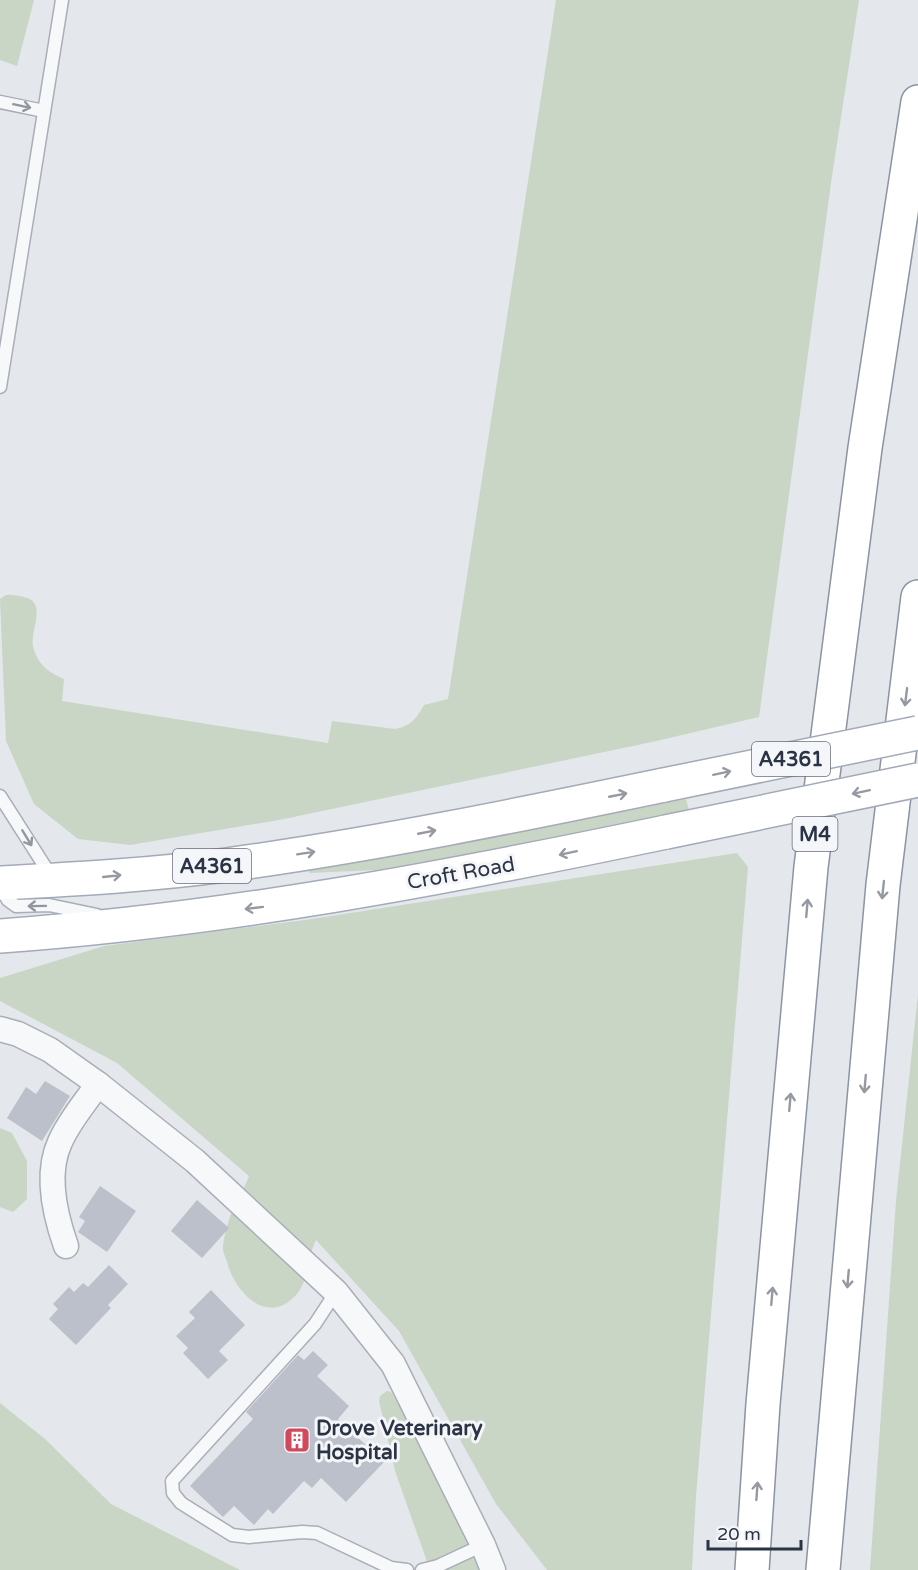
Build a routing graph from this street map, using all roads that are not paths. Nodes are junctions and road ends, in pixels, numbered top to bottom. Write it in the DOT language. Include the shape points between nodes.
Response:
graph roads {
  1 [pos="62,0"];
  2 [pos="0,102"];
  3 [pos="918,102"];
  4 [pos="44,111"];
  5 [pos="0,387"];
  6 [pos="918,597"];
  7 [pos="918,733"];
  8 [pos="918,780"];
  9 [pos="0,796"];
  10 [pos="54,880"];
  11 [pos="0,885"];
  12 [pos="136,923"];
  13 [pos="0,936"];
  14 [pos="0,1029"];
  15 [pos="98,1084"];
  16 [pos="66,1246"];
  17 [pos="336,1292"];
  18 [pos="483,1545"];
  19 [pos="407,1570"];
  20 [pos="422,1570"];
  21 [pos="493,1570"];
  22 [pos="752,1570"];
  23 [pos="823,1570"];
  1 -- 4 [label="lane"];
  2 -- 4 [label="lane, one-way"];
  22 -- 3 [label="main road, M4, one-way" via="811,867 865,448"];
  4 -- 5 [label="lane"];
  6 -- 23 [label="main road, one-way" via="883,885"];
  10 -- 7 [label="main road, A4361, one-way, bridge" via="224,865 369,843"];
  8 -- 12 [label="main road, Croft Road / A4361, one-way, bridge" via="468,872 287,904"];
  9 -- 10 [label="lane, one-way"];
  10 -- 11 [label="main road, A4361"];
  12 -- 11 [label="lane, one-way" via="48,905 16,906"];
  12 -- 13 [label="main road, Croft Road / A4361"];
  14 -- 15 [label="street" via="50,1050"];
  15 -- 16 [label="street" via="64,1133 55,1158 55,1200"];
  15 -- 17 [label="street" via="195,1161"];
  17 -- 18 [label="street" via="393,1364"];
  17 -- 19 [label="lane" via="315,1324 172,1481 173,1493 181,1503 232,1535 317,1533 391,1568"];
  18 -- 20 [label="lane"];
  18 -- 21 [label="street"];
}
